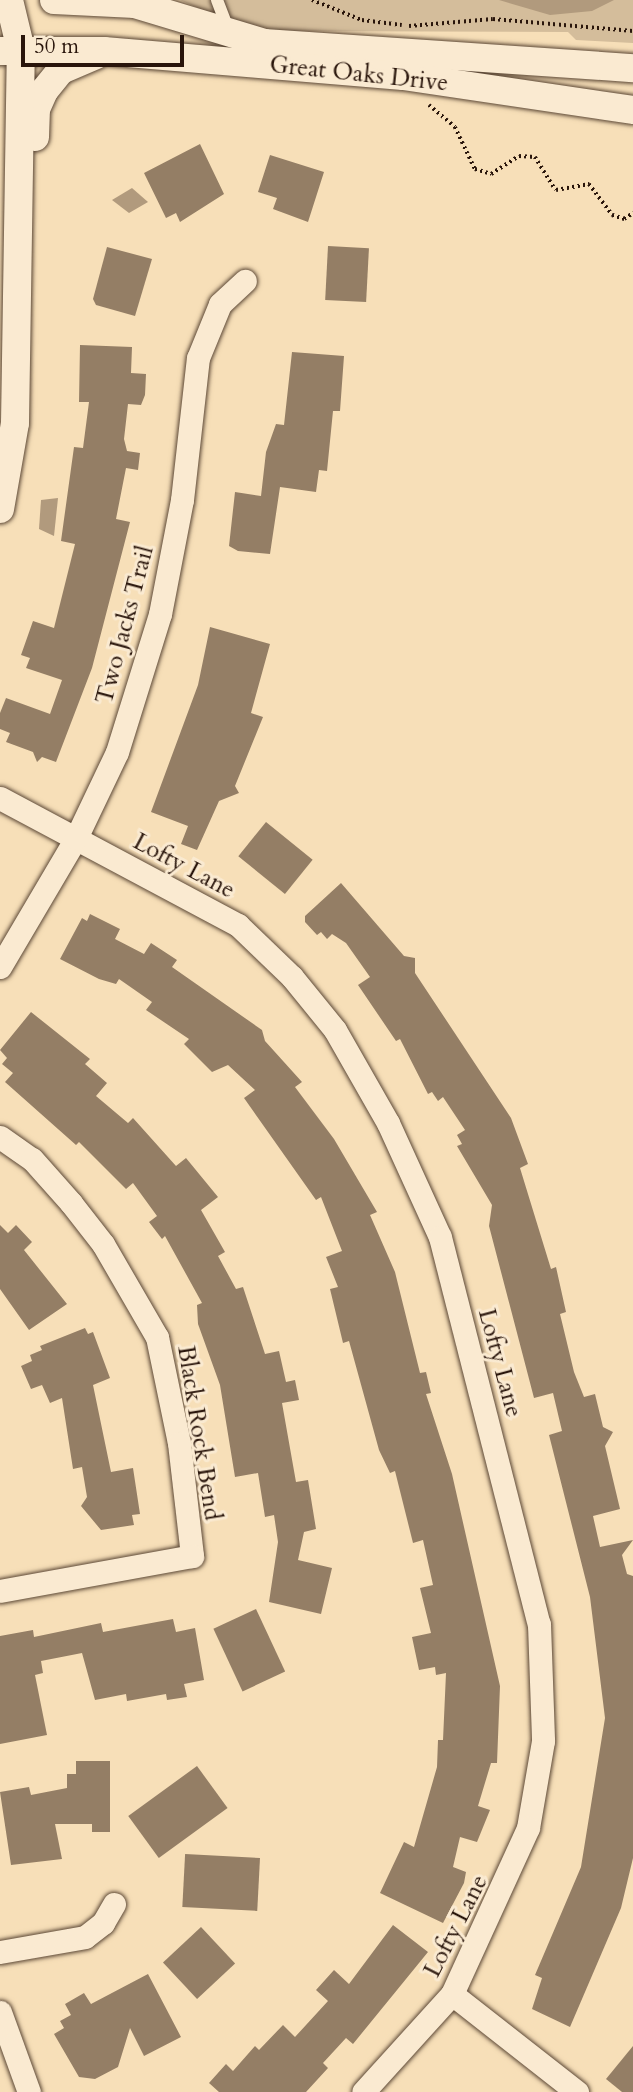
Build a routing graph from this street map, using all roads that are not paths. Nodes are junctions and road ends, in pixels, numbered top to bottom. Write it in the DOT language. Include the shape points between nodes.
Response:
graph roads {
  1 [pos="8,0"];
  2 [pos="54,0"];
  3 [pos="216,0"];
  4 [pos="167,5"];
  5 [pos="0,18"];
  6 [pos="230,35"];
  7 [pos="10,50"];
  8 [pos="104,51"];
  9 [pos="633,68"];
  10 [pos="633,110"];
  11 [pos="18,239"];
  12 [pos="245,281"];
  13 [pos="0,509"];
  14 [pos="0,798"];
  15 [pos="76,838"];
  16 [pos="0,967"];
  17 [pos="0,1137"];
  18 [pos="0,1591"];
  19 [pos="114,1904"];
  20 [pos="0,1952"];
  21 [pos="452,1994"];
  22 [pos="0,2012"];
  23 [pos="29,2092"];
  24 [pos="363,2092"];
  25 [pos="577,2092"];
  1 -- 5 [label="street"];
  1 -- 7 [label="street"];
  2 -- 4 [label="street, Great Oaks Drive"];
  3 -- 6 [label="lane"];
  4 -- 6 [label="street, Great Oaks Drive"];
  6 -- 9 [label="street, Great Oaks Drive" via="264,43"];
  7 -- 8 [label="street, Great Oaks Drive"];
  7 -- 11 [label="street"];
  8 -- 10 [label="street, Great Oaks Drive" via="427,78"];
  8 -- 11 [label="street" via="61,70 44,91 36,109 33,192"];
  11 -- 13 [label="street" via="15,423"];
  12 -- 15 [label="street, Two Jacks Trail" via="220,304 198,358 183,500 160,614 117,752"];
  14 -- 15 [label="street, Lofty Lane"];
  15 -- 16 [label="street, Two Jacks Trail"];
  15 -- 21 [label="street, Lofty Lane" via="237,925 292,977 335,1030 388,1123 440,1237 539,1624 543,1741 528,1828"];
  17 -- 18 [label="street, Black Rock Bend" via="32,1159 87,1223 157,1337 179,1443 192,1556"];
  19 -- 20 [label="street" via="103,1923 85,1937"];
  21 -- 24 [label="street, Lofty Lane"];
  21 -- 25 [label="street"];
  22 -- 23 [label="street"];
}
